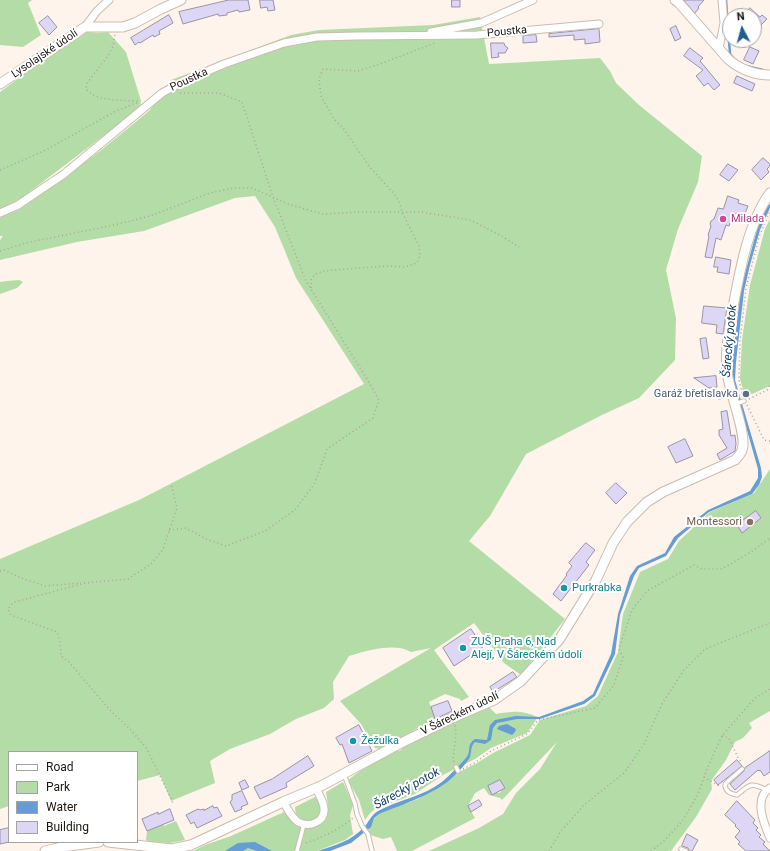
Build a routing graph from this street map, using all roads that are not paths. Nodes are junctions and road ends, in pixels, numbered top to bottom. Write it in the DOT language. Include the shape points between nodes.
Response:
graph roads {
  1 [pos="109,0"];
  2 [pos="181,0"];
  3 [pos="533,0"];
  4 [pos="675,0"];
  5 [pos="722,0"];
  6 [pos="599,24"];
  7 [pos="85,27"];
  8 [pos="414,35"];
  9 [pos="719,48"];
  10 [pos="770,76"];
  11 [pos="0,84"];
  12 [pos="770,193"];
  13 [pos="0,213"];
  14 [pos="744,401"];
  15 [pos="736,404"];
  16 [pos="456,767"];
  17 [pos="742,769"];
  18 [pos="458,771"];
  19 [pos="344,774"];
  20 [pos="316,788"];
  21 [pos="769,789"];
  22 [pos="283,802"];
  23 [pos="304,824"];
  24 [pos="770,838"];
  25 [pos="92,843"];
  26 [pos="117,843"];
  27 [pos="681,849"];
  28 [pos="45,851"];
  29 [pos="297,851"];
  30 [pos="372,851"];
  31 [pos="686,851"];
  1 -- 7 [label="street"];
  2 -- 7 [label="street, Lysolajské údolí" via="124,27"];
  3 -- 8 [label="street, Poustka" via="481,23"];
  4 -- 9 [label="street"];
  5 -- 9 [label="street" via="724,23"];
  6 -- 8 [label="street, Poustka" via="477,35"];
  7 -- 11 [label="street, Lysolajské údolí"];
  8 -- 13 [label="street, Poustka" via="318,37 284,43 184,81 162,93 64,174 18,205"];
  9 -- 10 [label="street" via="735,66"];
  12 -- 15 [label="street, V Šáreckém údolí" via="762,203 750,234 726,348 726,370"];
  14 -- 15 [label="lane"];
  15 -- 19 [label="street, V Šáreckém údolí" via="743,434 743,450 735,460 663,492 647,502 627,522 612,543 596,580 559,640 521,681 494,700 399,744"];
  16 -- 18 [label="lane"];
  17 -- 21 [label="lane" via="725,786 726,789 734,794 752,784"];
  19 -- 20 [label="street, V Šáreckém údolí"];
  19 -- 30 [label="lane" via="356,804 357,814 368,834"];
  20 -- 22 [label="street, V Šáreckém údolí"];
  20 -- 23 [label="street" via="325,810 320,819 313,824"];
  21 -- 24 [label="street" via="761,810"];
  22 -- 23 [label="street" via="298,822"];
  22 -- 26 [label="street, V Šáreckém údolí" via="183,848"];
  23 -- 29 [label="lane"];
  25 -- 28 [label="street"];
  27 -- 31 [label="lane"];
}
